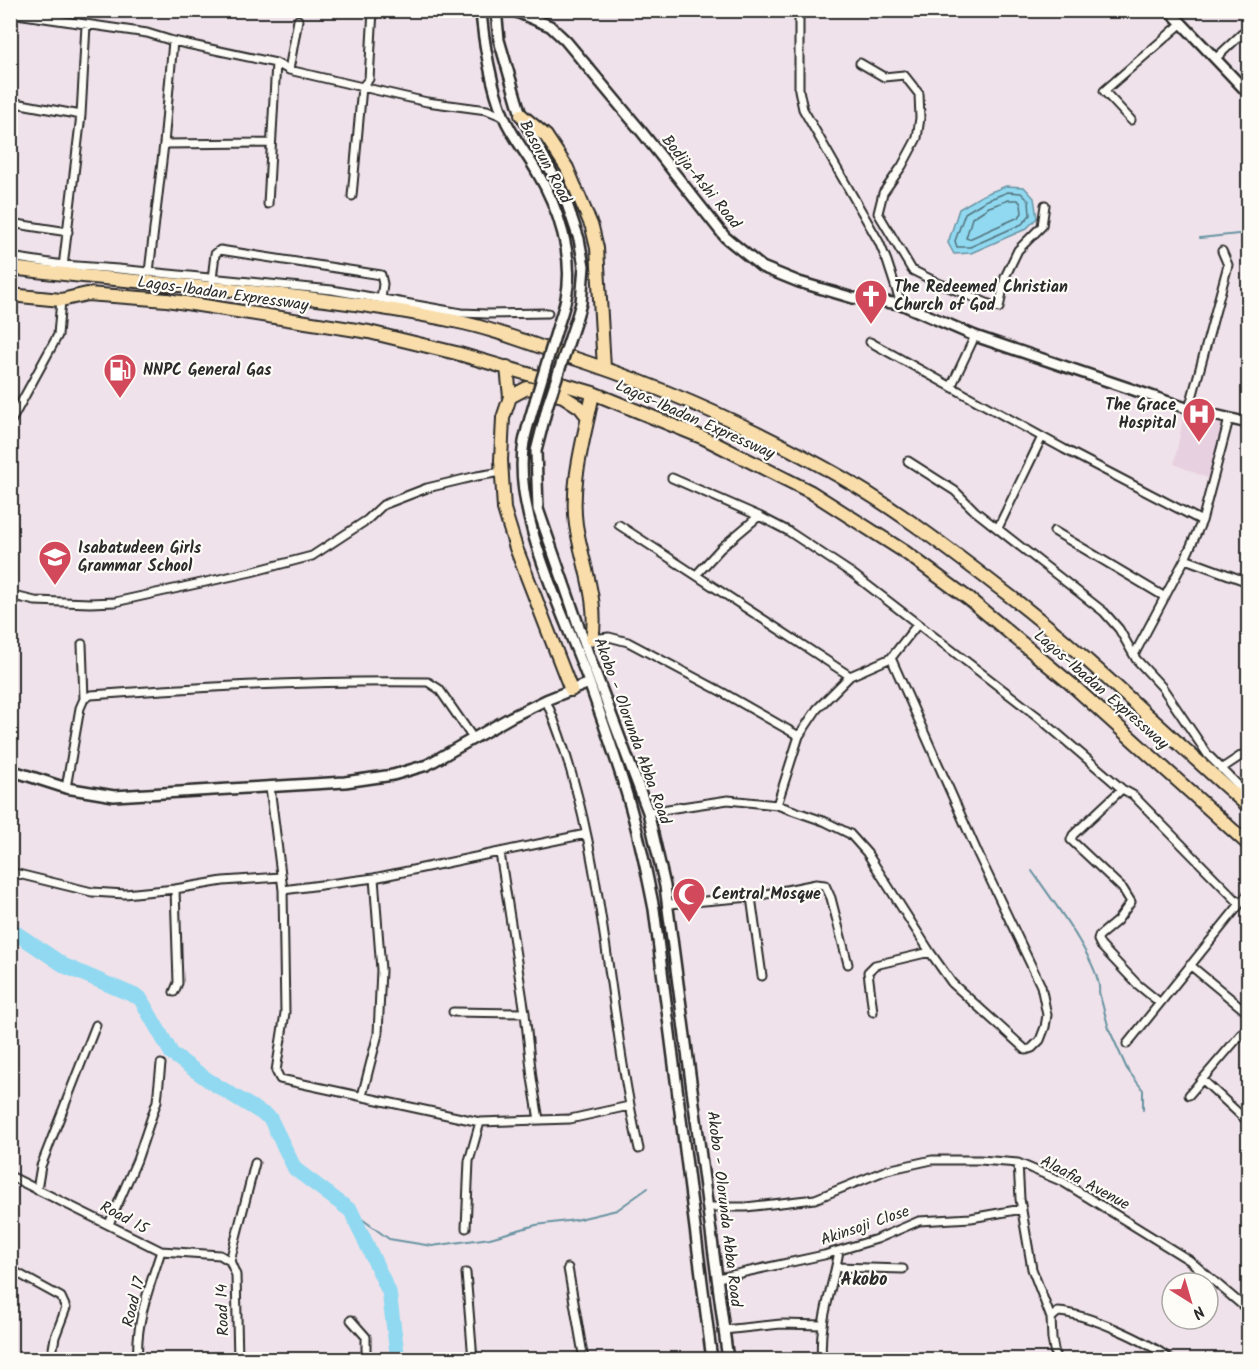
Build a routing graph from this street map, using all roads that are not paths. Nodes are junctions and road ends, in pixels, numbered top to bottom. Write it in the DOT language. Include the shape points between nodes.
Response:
graph roads {
  1 [pos="374,10"];
  2 [pos="481,10"];
  3 [pos="496,10"];
  4 [pos="512,10"];
  5 [pos="799,10"];
  6 [pos="1169,10"];
  7 [pos="10,13"];
  8 [pos="298,20"];
  9 [pos="1182,23"];
  10 [pos="86,25"];
  11 [pos="1248,28"];
  12 [pos="173,41"];
  13 [pos="1215,59"];
  14 [pos="276,63"];
  15 [pos="861,63"];
  16 [pos="289,70"];
  17 [pos="362,87"];
  18 [pos="1248,93"];
  19 [pos="10,102"];
  20 [pos="81,115"];
  21 [pos="521,115"];
  22 [pos="504,117"];
  23 [pos="1131,120"];
  24 [pos="271,143"];
  25 [pos="164,144"];
  26 [pos="352,196"];
  27 [pos="268,204"];
  28 [pos="1045,205"];
  29 [pos="10,224"];
  30 [pos="68,232"];
  31 [pos="1222,252"];
  32 [pos="10,257"];
  33 [pos="10,268"];
  34 [pos="64,270"];
  35 [pos="149,272"];
  36 [pos="212,279"];
  37 [pos="10,295"];
  38 [pos="381,299"];
  39 [pos="61,300"];
  40 [pos="901,304"];
  41 [pos="548,313"];
  42 [pos="975,336"];
  43 [pos="870,342"];
  44 [pos="507,367"];
  45 [pos="604,368"];
  46 [pos="951,387"];
  47 [pos="593,393"];
  48 [pos="510,397"];
  49 [pos="536,398"];
  50 [pos="10,400"];
  51 [pos="21,402"];
  52 [pos="548,404"];
  53 [pos="1189,409"];
  54 [pos="588,417"];
  55 [pos="1229,419"];
  56 [pos="10,423"];
  57 [pos="1248,423"];
  58 [pos="1042,437"];
  59 [pos="908,461"];
  60 [pos="502,472"];
  61 [pos="672,478"];
  62 [pos="759,516"];
  63 [pos="1202,521"];
  64 [pos="619,525"];
  65 [pos="998,528"];
  66 [pos="1054,531"];
  67 [pos="1185,559"];
  68 [pos="696,574"];
  69 [pos="1248,582"];
  70 [pos="10,595"];
  71 [pos="1165,597"];
  72 [pos="917,625"];
  73 [pos="592,639"];
  74 [pos="82,644"];
  75 [pos="588,653"];
  76 [pos="1134,655"];
  77 [pos="891,658"];
  78 [pos="850,676"];
  79 [pos="589,683"];
  80 [pos="571,690"];
  81 [pos="84,699"];
  82 [pos="546,700"];
  83 [pos="799,736"];
  84 [pos="473,738"];
  85 [pos="1248,751"];
  86 [pos="1221,769"];
  87 [pos="10,770"];
  88 [pos="270,787"];
  89 [pos="66,788"];
  90 [pos="1122,789"];
  91 [pos="1248,795"];
  92 [pos="777,805"];
  93 [pos="1248,806"];
  94 [pos="648,812"];
  95 [pos="586,834"];
  96 [pos="1248,843"];
  97 [pos="500,853"];
  98 [pos="10,872"];
  99 [pos="281,877"];
  100 [pos="374,878"];
  101 [pos="665,886"];
  102 [pos="175,889"];
  103 [pos="650,889"];
  104 [pos="283,890"];
  105 [pos="1248,894"];
  106 [pos="751,897"];
  107 [pos="669,904"];
  108 [pos="1240,904"];
  109 [pos="930,952"];
  110 [pos="848,964"];
  111 [pos="1190,965"];
  112 [pos="762,976"];
  113 [pos="174,993"];
  114 [pos="1159,1002"];
  115 [pos="453,1012"];
  116 [pos="873,1012"];
  117 [pos="525,1013"];
  118 [pos="1248,1013"];
  119 [pos="96,1025"];
  120 [pos="1248,1026"];
  121 [pos="1127,1044"];
  122 [pos="161,1064"];
  123 [pos="1202,1079"];
  124 [pos="1189,1095"];
  125 [pos="362,1096"];
  126 [pos="630,1106"];
  127 [pos="539,1120"];
  128 [pos="480,1122"];
  129 [pos="1248,1122"];
  130 [pos="639,1149"];
  131 [pos="255,1163"];
  132 [pos="1018,1163"];
  133 [pos="10,1176"];
  134 [pos="37,1190"];
  135 [pos="708,1208"];
  136 [pos="1022,1209"];
  137 [pos="109,1224"];
  138 [pos="466,1228"];
  139 [pos="161,1251"];
  140 [pos="839,1251"];
  141 [pos="230,1261"];
  142 [pos="836,1266"];
  143 [pos="568,1268"];
  144 [pos="10,1269"];
  145 [pos="903,1269"];
  146 [pos="466,1273"];
  147 [pos="718,1278"];
  148 [pos="720,1295"];
  149 [pos="705,1298"];
  150 [pos="1248,1310"];
  151 [pos="1051,1318"];
  152 [pos="351,1320"];
  153 [pos="823,1324"];
  154 [pos="724,1330"];
  155 [pos="1162,1353"];
  156 [pos="51,1359"];
  157 [pos="138,1359"];
  158 [pos="238,1359"];
  159 [pos="366,1359"];
  160 [pos="473,1359"];
  161 [pos="584,1359"];
  162 [pos="712,1359"];
  163 [pos="728,1359"];
  164 [pos="822,1359"];
  165 [pos="1056,1359"];
  166 [pos="1157,1359"];
  167 [pos="1171,1359"];
  1 -- 17 [label="street" via="369,79"];
  2 -- 22 [label="main road, Basorun Road" via="484,44"];
  3 -- 21 [label="main road, Basorun Road" via="499,40"];
  4 -- 40 [label="main road, Bodija-Ashi Road" via="550,26 566,41 725,237 744,254 762,267 822,289"];
  5 -- 40 [label="street" via="799,90 803,109 879,242"];
  6 -- 9 [label="main road"];
  7 -- 10 [label="street"];
  8 -- 16 [label="street"];
  9 -- 13 [label="main road"];
  9 -- 23 [label="street" via="1104,92"];
  10 -- 12 [label="street" via="147,33"];
  10 -- 20 [label="street"];
  11 -- 13 [label="street"];
  12 -- 14 [label="street"];
  12 -- 25 [label="street"];
  13 -- 18 [label="main road"];
  14 -- 16 [label="street"];
  14 -- 24 [label="street"];
  15 -- 28 [label="street" via="884,77 904,75 919,94 917,138 883,193 878,213 912,270 999,308 1005,277 1018,250 1042,226"];
  16 -- 17 [label="street"];
  17 -- 22 [label="street" via="427,102 488,110"];
  17 -- 26 [label="street"];
  19 -- 20 [label="street"];
  20 -- 30 [label="street"];
  21 -- 45 [label="highway" via="546,136 567,168 592,226 597,248"];
  21 -- 52 [label="main road, Basorun Road, bridge" via="564,195 584,266 581,303"];
  22 -- 49 [label="main road, Basorun Road, bridge" via="556,212 567,255 567,297"];
  24 -- 25 [label="street"];
  24 -- 27 [label="street"];
  25 -- 35 [label="street"];
  29 -- 30 [label="street"];
  30 -- 34 [label="street"];
  31 -- 53 [label="street" via="1228,265"];
  32 -- 34 [label="street"];
  33 -- 34 [label="highway, Lagos-Ibadan Expressway"];
  34 -- 35 [label="street"];
  34 -- 45 [label="highway, Lagos-Ibadan Expressway" via="369,305 457,321"];
  35 -- 36 [label="street"];
  36 -- 38 [label="street" via="332,290"];
  36 -- 38 [label="street" via="215,254 220,250 381,274"];
  37 -- 39 [label="highway, Lagos-Ibadan Expressway"];
  38 -- 41 [label="street" via="461,313"];
  39 -- 44 [label="highway, Lagos-Ibadan Expressway" via="87,294 167,300 369,332"];
  39 -- 51 [label="street" via="58,335"];
  40 -- 42 [label="main road, Bodija-Ashi Road"];
  42 -- 46 [label="street"];
  42 -- 53 [label="main road, Bodija-Ashi Road"];
  43 -- 46 [label="street"];
  44 -- 47 [label="highway, Lagos-Ibadan Expressway"];
  44 -- 48 [label="highway"];
  45 -- 93 [label="highway, Lagos-Ibadan Expressway" via="685,400 795,452 924,532 1061,638"];
  46 -- 58 [label="street"];
  47 -- 54 [label="highway"];
  47 -- 96 [label="highway, Lagos-Ibadan Expressway" via="704,438 811,492 905,552 999,622"];
  48 -- 54 [label="highway" via="527,388 563,396"];
  48 -- 60 [label="highway" via="503,418"];
  49 -- 79 [label="main road, Akobo - Olorunda Abba Road" via="524,443 528,517"];
  50 -- 51 [label="street"];
  51 -- 56 [label="street"];
  52 -- 75 [label="main road, Akobo - Olorunda Abba Road" via="536,450 538,509"];
  53 -- 55 [label="main road, Bodija-Ashi Road"];
  54 -- 73 [label="highway" via="575,500 595,625"];
  55 -- 57 [label="main road, Bodija-Ashi Road"];
  55 -- 63 [label="street"];
  58 -- 63 [label="street"];
  58 -- 65 [label="street"];
  59 -- 65 [label="street" via="955,491"];
  60 -- 70 [label="street" via="427,488 383,505 312,556 251,572 116,602 35,601"];
  60 -- 80 [label="highway" via="504,509 516,548"];
  61 -- 62 [label="street"];
  62 -- 68 [label="street"];
  62 -- 72 [label="street" via="853,574"];
  63 -- 67 [label="street"];
  64 -- 68 [label="street"];
  65 -- 76 [label="street" via="1104,612 1119,628"];
  66 -- 71 [label="street"];
  67 -- 69 [label="street"];
  67 -- 71 [label="street"];
  68 -- 78 [label="street"];
  71 -- 76 [label="street"];
  72 -- 77 [label="street"];
  72 -- 90 [label="street" via="1037,716"];
  73 -- 75 [label="street"];
  73 -- 83 [label="street" via="609,637 628,642"];
  74 -- 81 [label="street"];
  75 -- 94 [label="main road, Akobo - Olorunda Abba Road"];
  76 -- 86 [label="street"];
  77 -- 78 [label="street"];
  77 -- 109 [label="street" via="1041,986 1047,1015 1040,1041 1026,1050 1019,1046 952,983"];
  78 -- 83 [label="street" via="817,709"];
  79 -- 80 [label="main road"];
  79 -- 103 [label="main road, Akobo - Olorunda Abba Road" via="634,818"];
  80 -- 82 [label="main road"];
  81 -- 84 [label="street" via="91,695 207,686 428,682 439,689"];
  81 -- 89 [label="street"];
  82 -- 84 [label="main road"];
  82 -- 95 [label="street" via="573,772"];
  83 -- 92 [label="street"];
  84 -- 88 [label="main road" via="427,765 393,775"];
  85 -- 86 [label="street"];
  86 -- 91 [label="street"];
  87 -- 89 [label="main road"];
  88 -- 89 [label="main road" via="114,796"];
  88 -- 99 [label="street"];
  90 -- 108 [label="street" via="1133,795"];
  90 -- 114 [label="street" via="1071,840 1123,889 1131,902 1117,921 1098,936 1101,946"];
  92 -- 94 [label="street" via="728,800"];
  92 -- 109 [label="street" via="850,834 867,853"];
  94 -- 101 [label="main road, Akobo - Olorunda Abba Road"];
  95 -- 97 [label="street"];
  95 -- 126 [label="street"];
  97 -- 100 [label="street"];
  97 -- 117 [label="street"];
  98 -- 102 [label="street" via="92,892 125,894"];
  99 -- 102 [label="street"];
  99 -- 104 [label="street"];
  100 -- 104 [label="street"];
  100 -- 125 [label="street" via="381,970 378,1034"];
  101 -- 103 [label="main road"];
  101 -- 107 [label="main road, Akobo - Olorunda Abba Road"];
  102 -- 113 [label="street" via="178,983"];
  103 -- 149 [label="main road, Akobo - Olorunda Abba Road"];
  104 -- 125 [label="street" via="285,1013 276,1071 280,1079"];
  105 -- 108 [label="street"];
  106 -- 107 [label="street"];
  106 -- 110 [label="street" via="825,885"];
  106 -- 112 [label="street"];
  107 -- 135 [label="main road, Akobo - Olorunda Abba Road"];
  108 -- 111 [label="street"];
  109 -- 116 [label="street" via="871,968 868,972"];
  111 -- 114 [label="street"];
  111 -- 118 [label="street"];
  114 -- 121 [label="street"];
  115 -- 117 [label="street"];
  117 -- 127 [label="street"];
  119 -- 134 [label="street" via="41,1166"];
  120 -- 123 [label="street"];
  122 -- 137 [label="street" via="157,1101"];
  123 -- 124 [label="street"];
  123 -- 129 [label="street"];
  125 -- 128 [label="street"];
  126 -- 127 [label="street" via="570,1119"];
  126 -- 130 [label="street"];
  127 -- 128 [label="street"];
  128 -- 138 [label="street" via="468,1161"];
  131 -- 141 [label="street"];
  132 -- 135 [label="street, Alaafia Avenue" via="932,1160 886,1170 815,1199"];
  132 -- 136 [label="street"];
  132 -- 150 [label="street, Alaafia Avenue" via="1063,1182 1189,1260"];
  133 -- 134 [label="street, Road 15"];
  134 -- 137 [label="street, Road 15"];
  135 -- 147 [label="main road, Akobo - Olorunda Abba Road"];
  136 -- 140 [label="street, Akinsoji Close" via="971,1218 919,1221"];
  136 -- 151 [label="street" via="1032,1269"];
  137 -- 139 [label="street, Road 15"];
  139 -- 141 [label="street, Road 15" via="219,1255"];
  139 -- 157 [label="street, Road 17" via="142,1312"];
  140 -- 142 [label="street"];
  140 -- 147 [label="street, Akinsoji Close"];
  141 -- 158 [label="street, Road 14" via="236,1275"];
  142 -- 145 [label="street"];
  142 -- 153 [label="street"];
  143 -- 161 [label="street"];
  144 -- 156 [label="street" via="61,1297 66,1308"];
  146 -- 160 [label="street"];
  147 -- 148 [label="main road, Akobo - Olorunda Abba Road"];
  148 -- 149 [label="main road"];
  148 -- 154 [label="main road, Akobo - Olorunda Abba Road"];
  149 -- 162 [label="main road, Akobo - Olorunda Abba Road"];
  151 -- 155 [label="street" via="1059,1312 1071,1313 1111,1327"];
  151 -- 165 [label="street"];
  152 -- 159 [label="street" via="366,1337"];
  153 -- 154 [label="street"];
  153 -- 164 [label="street"];
  154 -- 163 [label="main road, Akobo - Olorunda Abba Road"];
  155 -- 166 [label="street"];
  155 -- 167 [label="street"];
}
